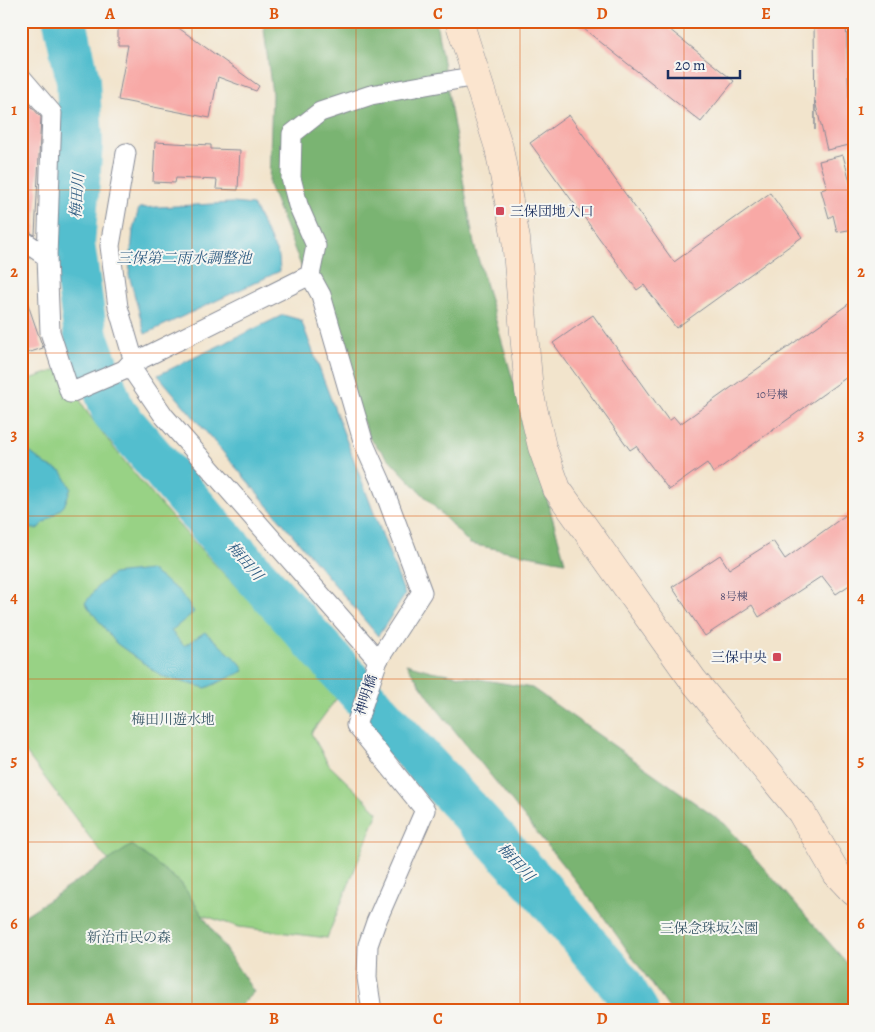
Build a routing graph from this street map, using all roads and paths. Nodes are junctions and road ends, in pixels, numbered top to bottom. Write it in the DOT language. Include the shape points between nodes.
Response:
graph roads {
  1 [pos="459,21"];
  2 [pos="476,76"];
  3 [pos="21,77"];
  4 [pos="126,153"];
  5 [pos="21,239"];
  6 [pos="47,257"];
  7 [pos="310,275"];
  8 [pos="129,366"];
  9 [pos="377,662"];
  10 [pos="854,892"];
  11 [pos="372,1011"];
  1 -- 2 [label="street"];
  2 -- 7 [label="street" via="371,95 320,112 292,134 291,178 298,205 316,246"];
  2 -- 10 [label="street" via="499,148 516,239 529,392 542,447 557,489 693,680 802,812 838,874"];
  3 -- 6 [label="street" via="52,113"];
  4 -- 8 [label="street" via="110,246"];
  5 -- 6 [label="street"];
  6 -- 8 [label="street" via="50,332 70,392"];
  7 -- 8 [label="street"];
  7 -- 9 [label="street, 神明橋" via="321,296 364,444 422,592"];
  8 -- 9 [label="street" via="164,416"];
  9 -- 11 [label="street, 神明橋" via="356,725 426,810 368,945 367,978"];
}
